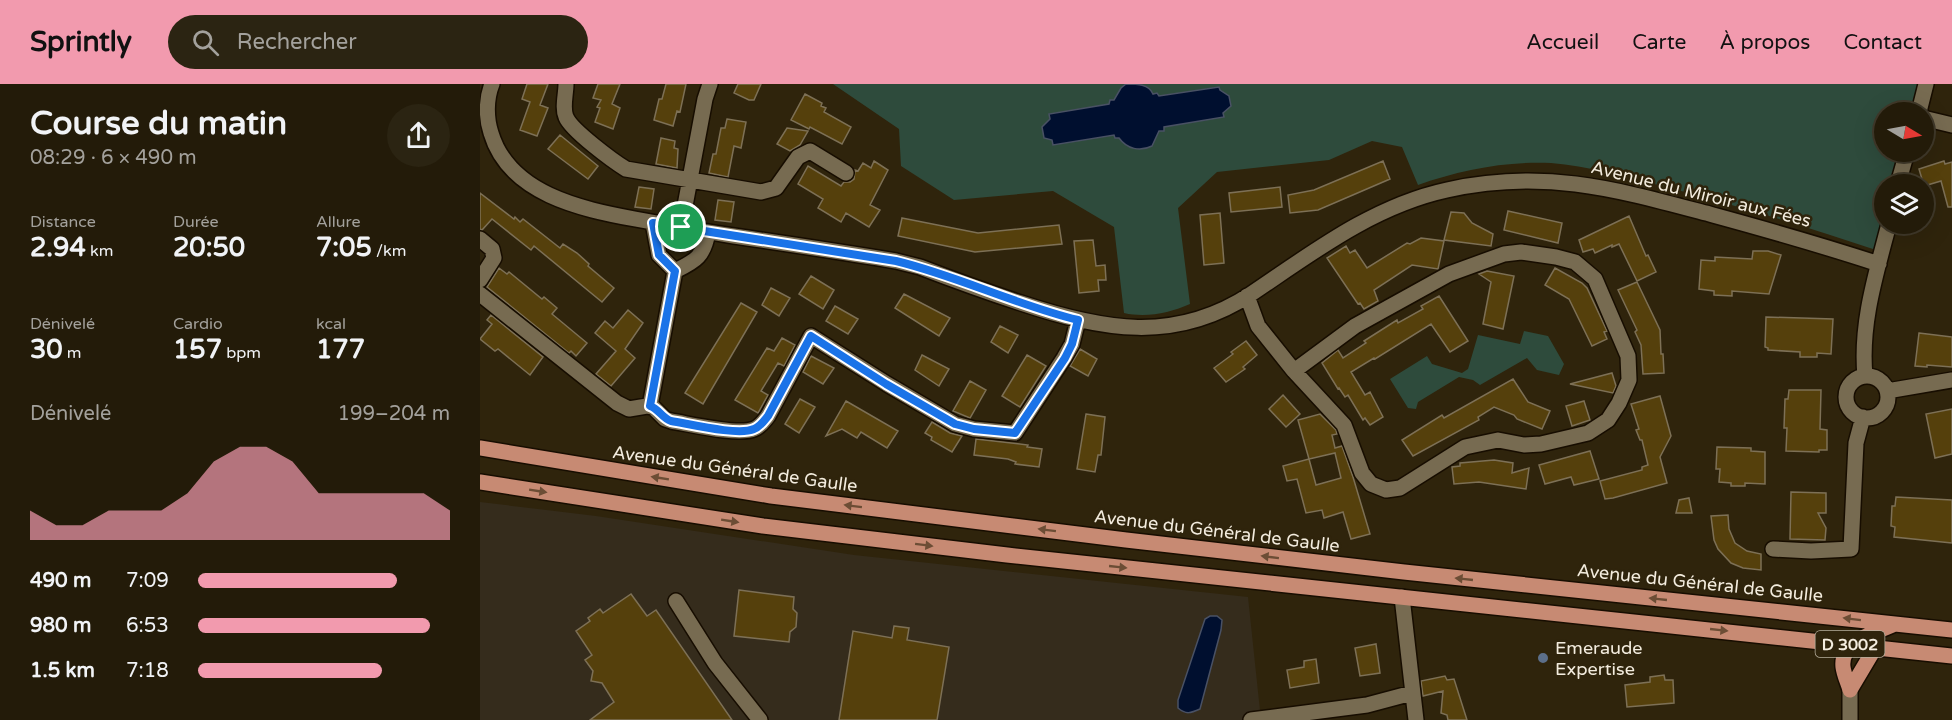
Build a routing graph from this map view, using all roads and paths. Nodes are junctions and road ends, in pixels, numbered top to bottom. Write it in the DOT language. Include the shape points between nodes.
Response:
graph roads {
  1 [pos="492,84"];
  2 [pos="566,84"];
  3 [pos="710,84"];
  4 [pos="1926,84"];
  5 [pos="1922,102"];
  6 [pos="1934,121"];
  7 [pos="1952,125"];
  8 [pos="846,173"];
  9 [pos="690,180"];
  10 [pos="653,223"];
  11 [pos="681,227"];
  12 [pos="708,232"];
  13 [pos="1886,234"];
  14 [pos="480,239"];
  15 [pos="1879,264"];
  16 [pos="675,271"];
  17 [pos="480,280"];
  18 [pos="480,294"];
  19 [pos="1247,296"];
  20 [pos="1078,320"];
  21 [pos="1294,371"];
  22 [pos="1865,376"];
  23 [pos="1952,380"];
  24 [pos="1887,391"];
  25 [pos="650,406"];
  26 [pos="1863,417"];
  27 [pos="480,448"];
  28 [pos="480,482"];
  29 [pos="1773,549"];
  30 [pos="1402,597"];
  31 [pos="676,601"];
  32 [pos="1895,624"];
  33 [pos="1952,630"];
  34 [pos="1851,644"];
  35 [pos="1875,648"];
  36 [pos="1952,656"];
  37 [pos="1850,690"];
  38 [pos="1412,693"];
  39 [pos="760,720"];
  40 [pos="1251,720"];
  41 [pos="1416,720"];
  42 [pos="1850,720"];
  1 -- 10 [label="street, Avenue du Miroir aux Fées" via="488,124 495,146 519,176 566,203"];
  2 -- 9 [label="street" via="566,116 612,161 626,169"];
  3 -- 9 [label="street"];
  4 -- 5 [label="street"];
  6 -- 7 [label="street"];
  8 -- 9 [label="street" via="810,151 798,157 776,189 761,192"];
  9 -- 11 [label="street"];
  10 -- 11 [label="street, Avenue du Miroir aux Fées"];
  10 -- 16 [label="street" via="659,255"];
  11 -- 12 [label="street, Avenue du Miroir aux Fées"];
  12 -- 16 [label="street" via="704,250"];
  12 -- 20 [label="street, Avenue du Miroir aux Fées" via="896,261"];
  13 -- 15 [label="street"];
  14 -- 17 [label="street" via="492,249 494,258"];
  15 -- 19 [label="street, Avenue du Miroir aux Fées" via="1623,192 1573,182 1514,180 1448,190 1394,207 1318,247"];
  15 -- 22 [label="street" via="1864,336"];
  16 -- 25 [label="street"];
  18 -- 25 [label="street" via="617,403 629,409"];
  19 -- 20 [label="street, Avenue du Miroir aux Fées" via="1197,320 1165,326 1124,328"];
  19 -- 21 [label="street" via="1258,326"];
  20 -- 25 [label="street" via="1065,358 1015,433 955,424 811,336 768,416 751,431 671,421"];
  21 -- 21 [label="street" via="1344,425 1362,473 1371,484 1386,490 1400,488 1465,447 1498,440 1541,444 1588,433 1608,420 1629,380 1628,356 1595,279 1575,262 1521,252 1504,254 1449,274 1355,326"];
  22 -- 24 [label="street" via="1880,380"];
  22 -- 26 [label="street" via="1854,381 1847,392 1851,411"];
  23 -- 24 [label="street"];
  24 -- 26 [label="street" via="1887,405 1882,411 1877,416"];
  26 -- 29 [label="street" via="1856,443 1851,549"];
  32 -- 27 [label="main road, Avenue du Général de Gaulle, one-way" via="1404,572 771,496"];
  28 -- 30 [label="main road, one-way" via="775,527"];
  30 -- 34 [label="main road, one-way"];
  30 -- 38 [label="street"];
  31 -- 39 [label="street" via="715,663"];
  32 -- 33 [label="main road, Avenue du Général de Gaulle"];
  32 -- 34 [label="main road, D 3002"];
  34 -- 35 [label="main road"];
  34 -- 37 [label="main road, D 3002" via="1844,654 1843,666"];
  35 -- 36 [label="main road"];
  35 -- 37 [label="main road, D 3002"];
  37 -- 42 [label="street, D 3002"];
  38 -- 40 [label="street" via="1367,705"];
  38 -- 41 [label="street"];
}
